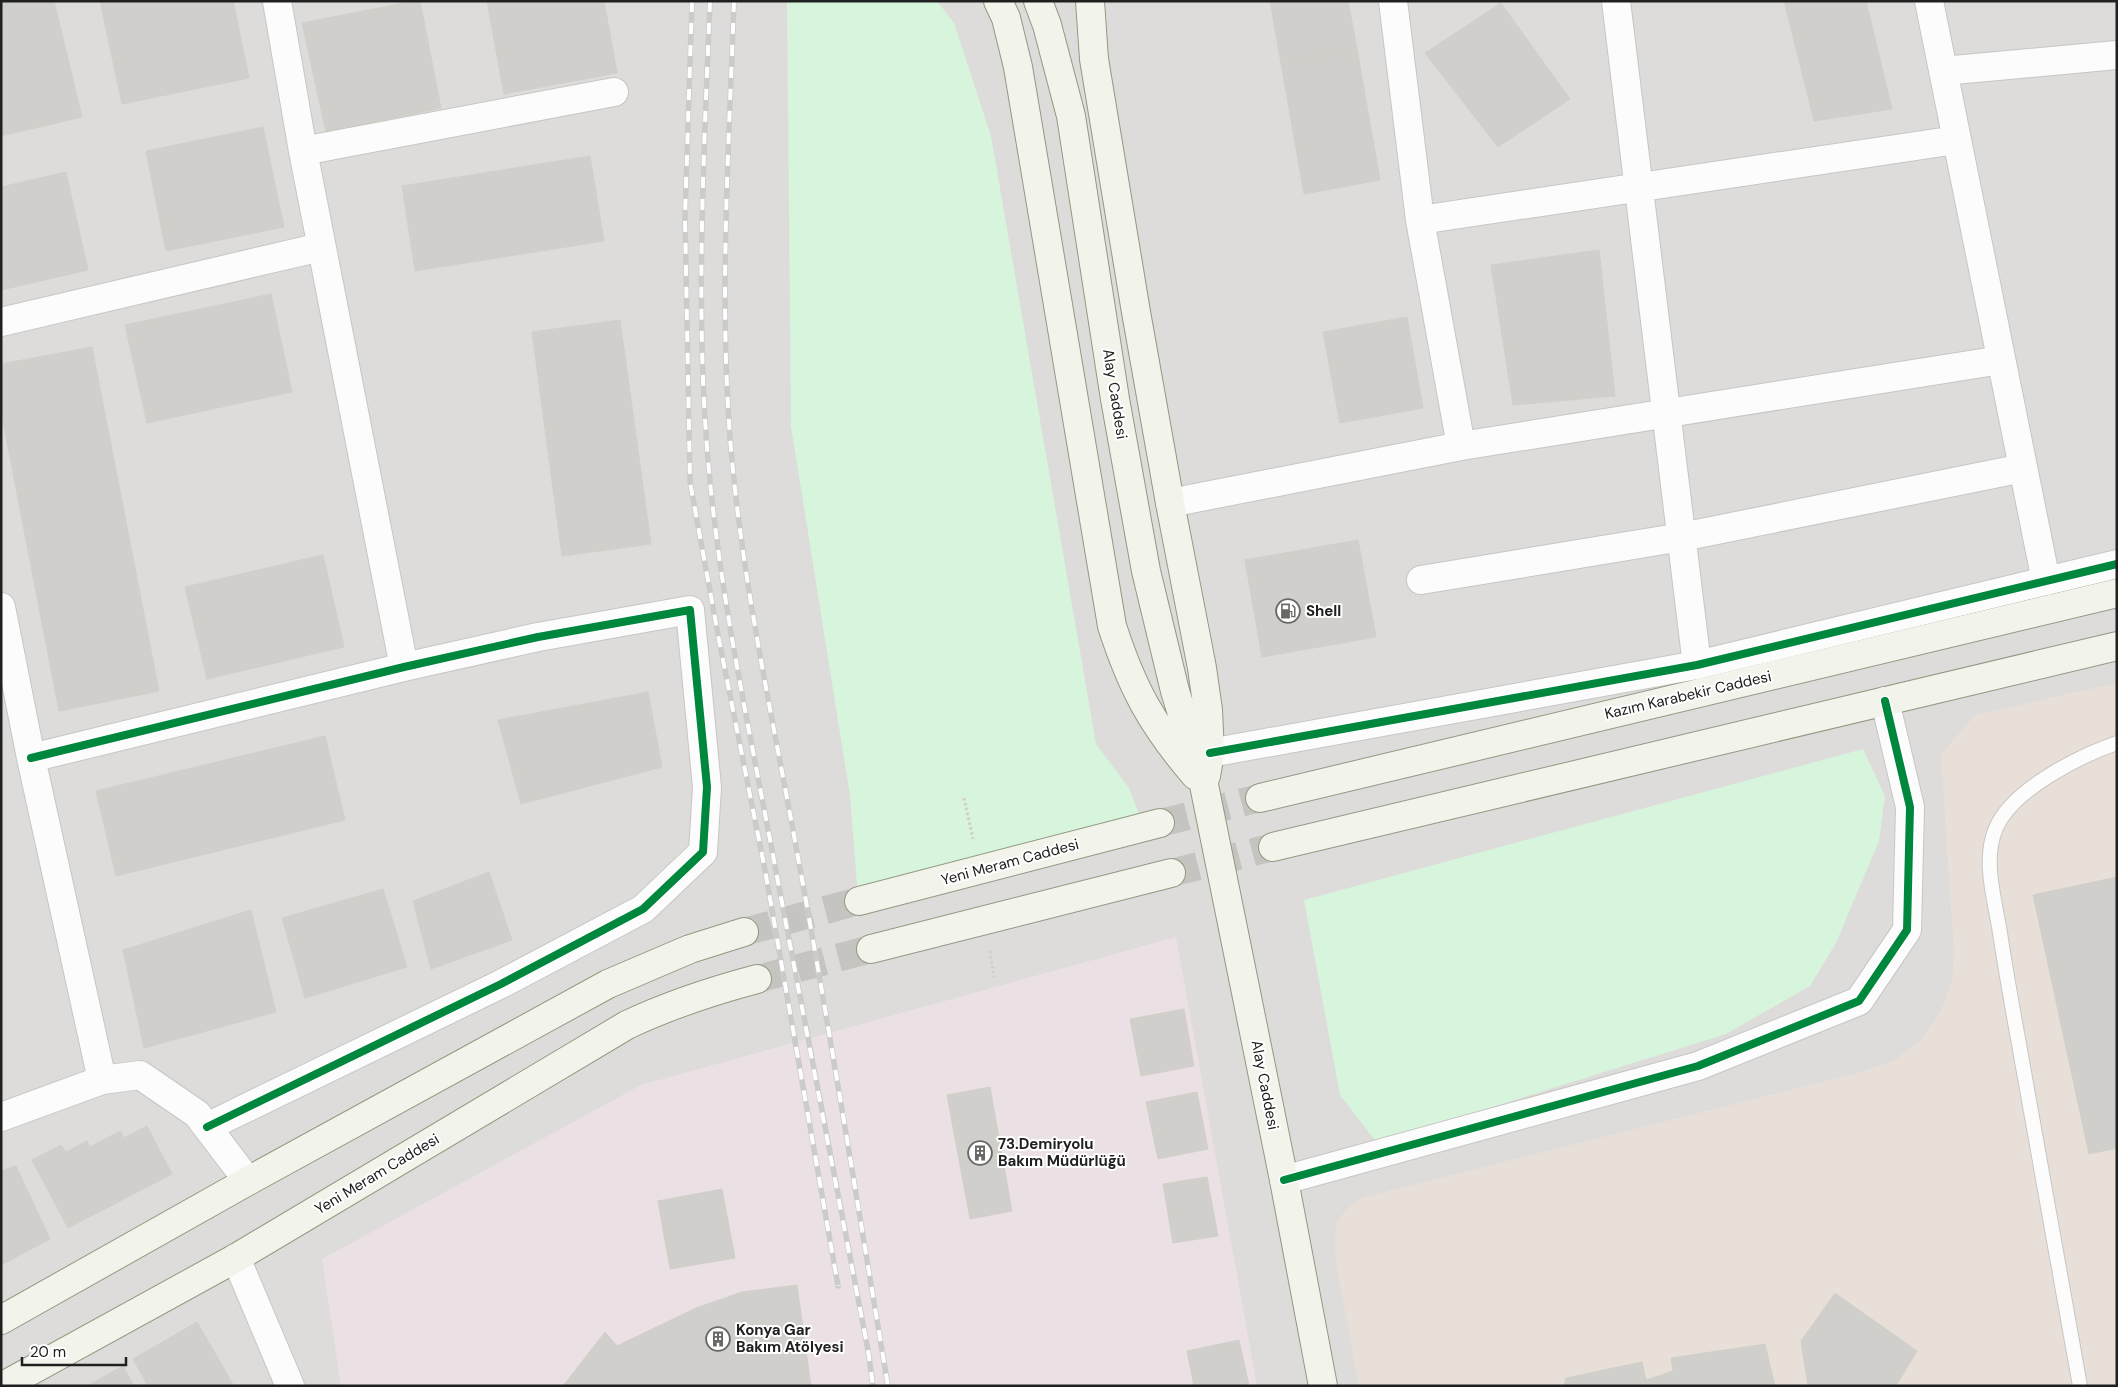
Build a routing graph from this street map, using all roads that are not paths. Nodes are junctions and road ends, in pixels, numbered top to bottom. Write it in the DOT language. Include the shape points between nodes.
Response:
graph roads {
  1 [pos="277,1"];
  2 [pos="998,1"];
  3 [pos="1038,1"];
  4 [pos="1090,1"];
  5 [pos="1393,1"];
  6 [pos="1616,1"];
  7 [pos="1929,1"];
  8 [pos="2117,55"];
  9 [pos="1943,71"];
  10 [pos="614,92"];
  11 [pos="1956,140"];
  12 [pos="303,152"];
  13 [pos="1639,188"];
  14 [pos="1420,220"];
  15 [pos="321,247"];
  16 [pos="1,322"];
  17 [pos="2001,360"];
  18 [pos="1667,414"];
  19 [pos="1461,446"];
  20 [pos="2023,468"];
  21 [pos="1170,502"];
  22 [pos="1682,537"];
  23 [pos="2117,564"];
  24 [pos="1420,580"];
  25 [pos="2046,581"];
  26 [pos="2117,592"];
  27 [pos="1,607"];
  28 [pos="2117,646"];
  29 [pos="1697,665"];
  30 [pos="404,667"];
  31 [pos="1885,701"];
  32 [pos="2117,743"];
  33 [pos="1210,753"];
  34 [pos="31,758"];
  35 [pos="1204,785"];
  36 [pos="1260,798"];
  37 [pos="1160,823"];
  38 [pos="1273,847"];
  39 [pos="1171,873"];
  40 [pos="860,901"];
  41 [pos="744,932"];
  42 [pos="870,949"];
  43 [pos="757,979"];
  44 [pos="102,1080"];
  45 [pos="1,1117"];
  46 [pos="206,1127"];
  47 [pos="1284,1180"];
  48 [pos="248,1181"];
  49 [pos="236,1258"];
  50 [pos="1,1320"];
  51 [pos="3,1386"];
  52 [pos="290,1386"];
  53 [pos="1323,1386"];
  54 [pos="2080,1386"];
  1 -- 12 [label="street"];
  2 -- 35 [label="main road" via="1006,18 1018,67 1112,626 1126,668 1145,707 1172,748"];
  3 -- 35 [label="main road, Alay Caddesi" via="1071,116 1115,399 1146,571 1175,691"];
  4 -- 21 [label="main road, Alay Caddesi" via="1099,88"];
  5 -- 14 [label="street"];
  6 -- 13 [label="street"];
  7 -- 9 [label="street"];
  8 -- 9 [label="street"];
  9 -- 11 [label="street"];
  10 -- 12 [label="street"];
  11 -- 13 [label="street"];
  11 -- 17 [label="street"];
  12 -- 15 [label="street"];
  13 -- 14 [label="street"];
  13 -- 18 [label="street"];
  14 -- 19 [label="street"];
  15 -- 16 [label="street"];
  15 -- 30 [label="street"];
  17 -- 18 [label="street"];
  17 -- 20 [label="street"];
  18 -- 19 [label="street"];
  18 -- 22 [label="street"];
  19 -- 21 [label="street"];
  20 -- 22 [label="street"];
  20 -- 25 [label="street"];
  21 -- 33 [label="main road, Alay Caddesi" via="1202,668"];
  22 -- 24 [label="street"];
  22 -- 29 [label="street"];
  23 -- 25 [label="street"];
  25 -- 29 [label="street"];
  26 -- 36 [label="main road, Kazım Karabekir Caddesi"];
  27 -- 34 [label="street"];
  28 -- 31 [label="main road"];
  29 -- 33 [label="street"];
  30 -- 34 [label="street"];
  30 -- 46 [label="street" via="538,637 690,610 707,787 703,852 643,909 501,984"];
  31 -- 38 [label="main road"];
  31 -- 47 [label="street" via="1910,807 1907,930 1859,1002 1698,1066"];
  32 -- 54 [label="lane" via="2069,764 2039,782 2012,805 1996,828 1990,854 2009,991"];
  33 -- 35 [label="main road, Alay Caddesi"];
  34 -- 44 [label="street"];
  35 -- 47 [label="main road, Alay Caddesi"];
  37 -- 40 [label="main road, Yeni Meram Caddesi"];
  39 -- 42 [label="main road"];
  41 -- 48 [label="main road" via="690,949 608,984"];
  43 -- 49 [label="main road, Yeni Meram Caddesi" via="666,1006 627,1025"];
  44 -- 45 [label="street"];
  44 -- 46 [label="street" via="140,1075 197,1114"];
  46 -- 48 [label="street"];
  47 -- 53 [label="main road, Alay Caddesi"];
  48 -- 50 [label="main road"];
  49 -- 51 [label="main road, Yeni Meram Caddesi"];
  49 -- 52 [label="street"];
}
